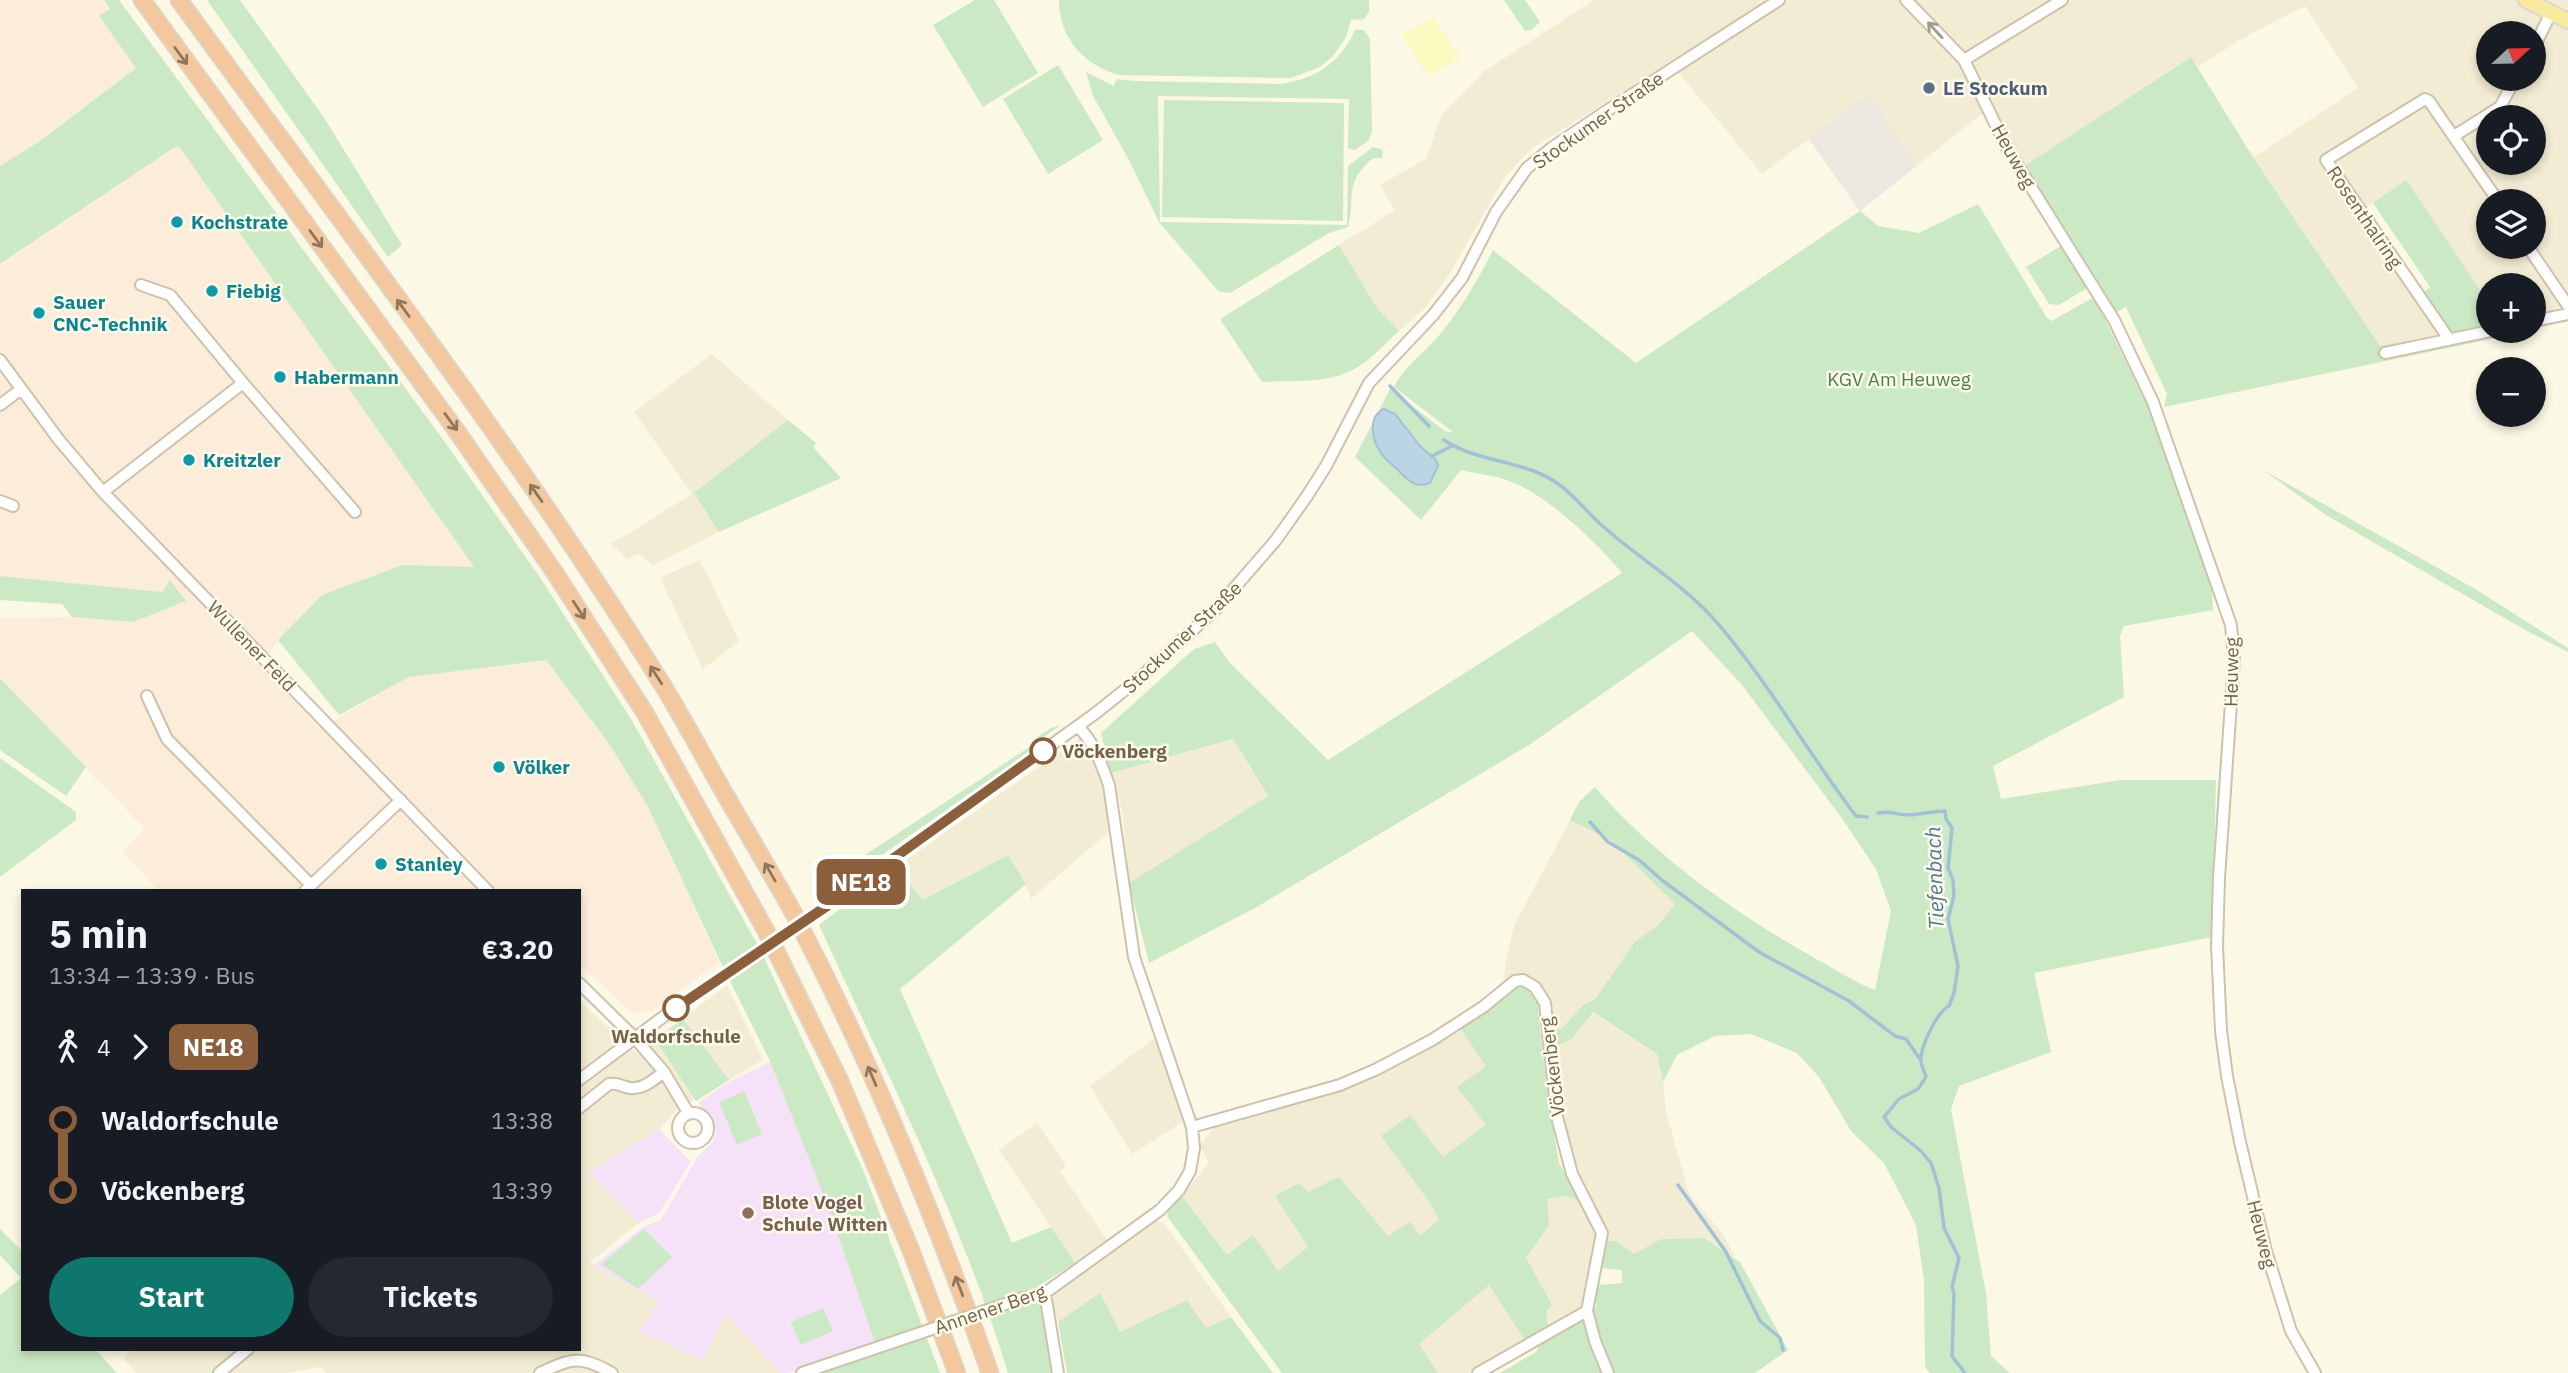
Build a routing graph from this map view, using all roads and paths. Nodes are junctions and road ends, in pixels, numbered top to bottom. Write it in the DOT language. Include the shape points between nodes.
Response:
graph roads {
  1 [pos="142,0"];
  2 [pos="179,0"];
  3 [pos="1779,0"];
  4 [pos="1906,0"];
  5 [pos="2062,0"];
  6 [pos="2526,0"];
  7 [pos="2551,13"];
  8 [pos="2568,21"];
  9 [pos="2546,23"];
  10 [pos="1964,60"];
  11 [pos="2509,91"];
  12 [pos="2454,136"];
  13 [pos="2490,189"];
  14 [pos="2536,259"];
  15 [pos="141,285"];
  16 [pos="2568,306"];
  17 [pos="2568,314"];
  18 [pos="2546,319"];
  19 [pos="2476,334"];
  20 [pos="2449,339"];
  21 [pos="2385,353"];
  22 [pos="0,360"];
  23 [pos="243,383"];
  24 [pos="20,390"];
  25 [pos="0,405"];
  26 [pos="103,492"];
  27 [pos="0,501"];
  28 [pos="13,506"];
  29 [pos="355,512"];
  30 [pos="147,696"];
  31 [pos="1078,727"];
  32 [pos="401,800"];
  33 [pos="308,888"];
  34 [pos="486,889"];
  35 [pos="581,985"];
  36 [pos="634,1038"];
  37 [pos="664,1072"];
  38 [pos="581,1078"];
  39 [pos="581,1106"];
  40 [pos="689,1114"];
  41 [pos="1192,1126"];
  42 [pos="1045,1293"];
  43 [pos="1587,1311"];
  44 [pos="246,1351"];
  45 [pos="219,1373"];
  46 [pos="540,1373"];
  47 [pos="612,1373"];
  48 [pos="802,1373"];
  49 [pos="957,1373"];
  50 [pos="990,1373"];
  51 [pos="1058,1373"];
  52 [pos="1478,1373"];
  53 [pos="1608,1373"];
  54 [pos="2315,1373"];
  1 -- 49 [label="highway, one-way" via="456,430 645,713 766,931 840,1082"];
  50 -- 2 [label="highway, one-way" via="939,1234 831,987 664,687 479,411"];
  3 -- 31 [label="street, Stockumer Straße" via="1527,168 1496,212 1462,278 1369,383 1326,466 1276,540 1182,641"];
  10 -- 4 [label="street, Heuweg, one-way"];
  5 -- 10 [label="street"];
  6 -- 7 [label="main road"];
  7 -- 8 [label="main road"];
  7 -- 9 [label="street"];
  10 -- 54 [label="street, Heuweg" via="2008,150 2096,289 2139,371 2174,457 2231,625 2234,659 2217,946 2221,1031 2240,1142 2266,1251 2291,1331"];
  11 -- 12 [label="street" via="2500,107"];
  12 -- 13 [label="street, Rosenthalring"];
  12 -- 20 [label="street, Rosenthalring" via="2425,99 2326,160"];
  14 -- 16 [label="street"];
  15 -- 23 [label="street" via="170,295"];
  17 -- 18 [label="street"];
  19 -- 20 [label="street"];
  20 -- 21 [label="street"];
  22 -- 24 [label="street, Wullener Feld"];
  23 -- 26 [label="street"];
  23 -- 29 [label="street"];
  24 -- 25 [label="street"];
  24 -- 26 [label="street, Wullener Feld"];
  26 -- 32 [label="street, Wullener Feld"];
  27 -- 28 [label="street"];
  30 -- 33 [label="street" via="167,739"];
  31 -- 36 [label="street, Stockumer Straße, bridge"];
  31 -- 41 [label="street" via="1109,785 1134,957"];
  32 -- 33 [label="street"];
  32 -- 34 [label="street, Wullener Feld"];
  35 -- 36 [label="street"];
  36 -- 37 [label="street"];
  36 -- 38 [label="street, Stockumer Straße"];
  37 -- 39 [label="street" via="635,1089 609,1084"];
  37 -- 40 [label="street"];
  41 -- 42 [label="street, Annener Berg" via="1190,1171 1179,1190 1160,1210"];
  41 -- 43 [label="street, Vöckenberg" via="1340,1085 1377,1069 1432,1040 1515,981 1523,980 1535,987 1545,1003 1557,1117 1572,1174 1602,1233"];
  42 -- 48 [label="street, Annener Berg, bridge"];
  42 -- 51 [label="street"];
  43 -- 52 [label="street"];
  43 -- 53 [label="street, Vöckenberg"];
  44 -- 45 [label="street"];
  46 -- 47 [label="street" via="584,1360"];
}
